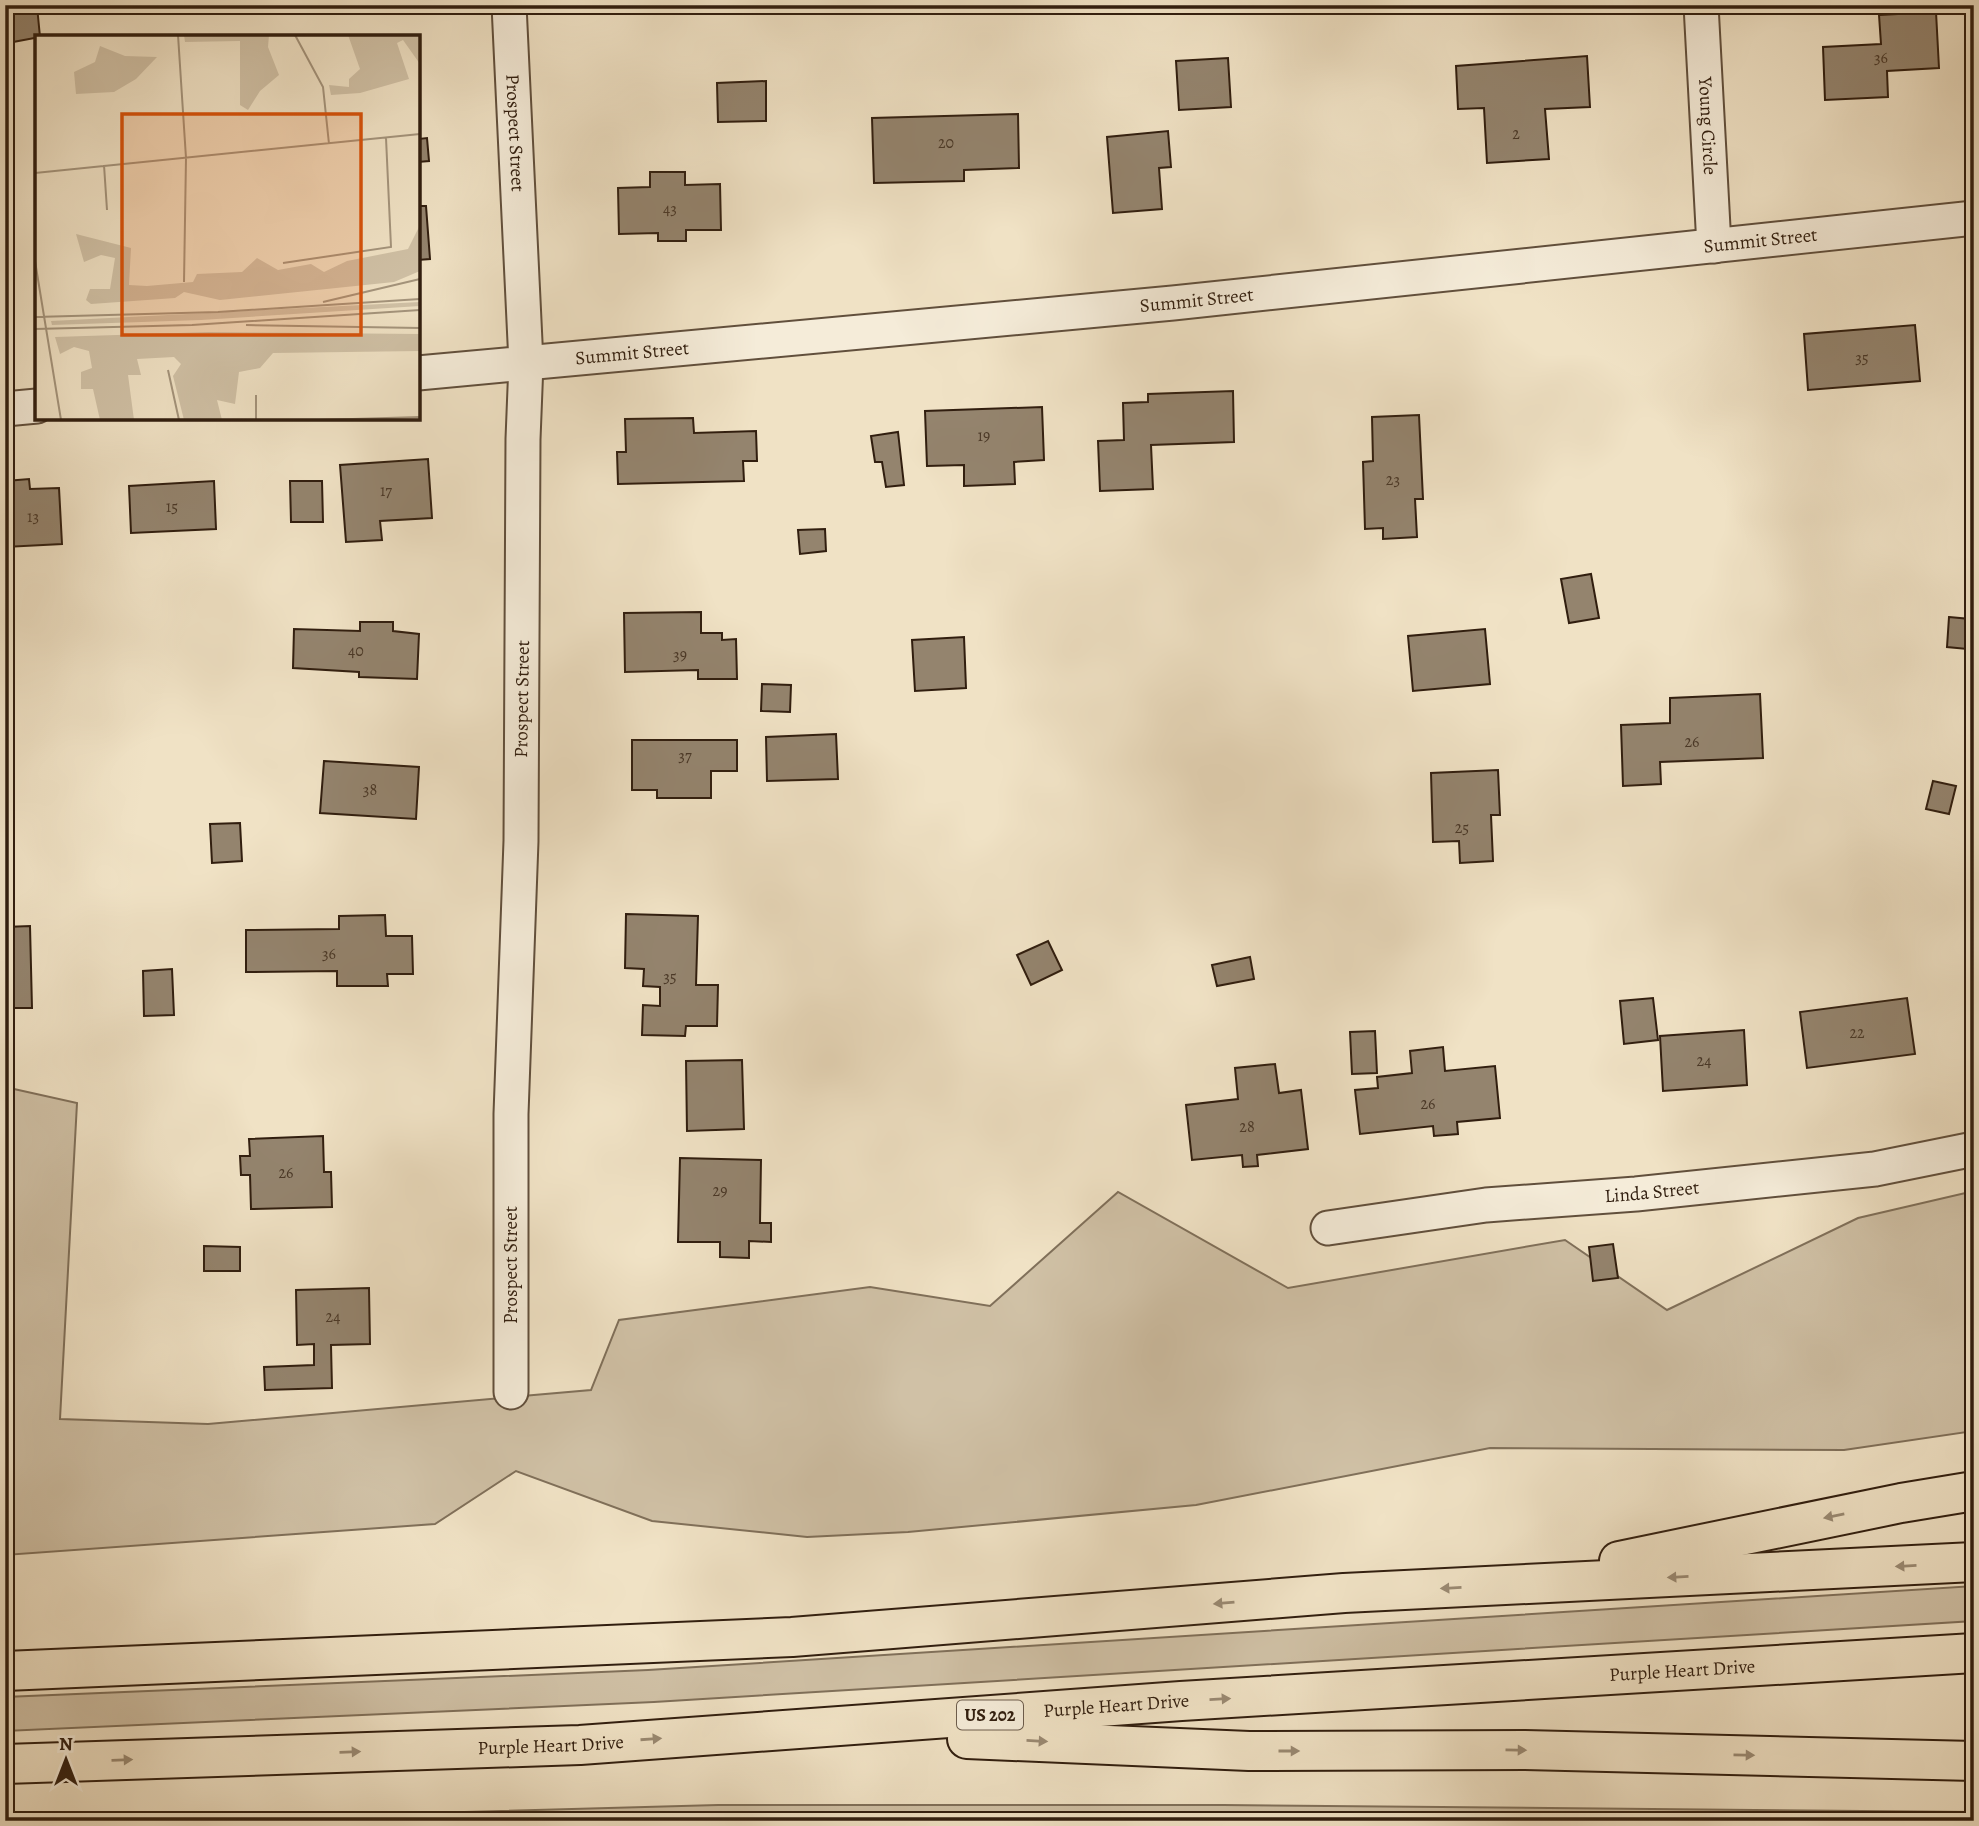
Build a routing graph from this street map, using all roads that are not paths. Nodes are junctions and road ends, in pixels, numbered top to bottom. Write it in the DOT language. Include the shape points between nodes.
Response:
graph roads {
  1 [pos="509,5"];
  2 [pos="1701,5"];
  3 [pos="1974,218"];
  4 [pos="1714,246"];
  5 [pos="526,363"];
  6 [pos="420,373"];
  7 [pos="35,406"];
  8 [pos="5,409"];
  9 [pos="1974,1149"];
  10 [pos="1328,1228"];
  11 [pos="511,1392"];
  12 [pos="1974,1491"];
  13 [pos="1974,1562"];
  14 [pos="1504,1586"];
  15 [pos="1974,1653"];
  16 [pos="5,1671"];
  17 [pos="748,1732"];
  18 [pos="1974,1761"];
  19 [pos="5,1764"];
  1 -- 5 [label="street, Prospect Street"];
  2 -- 4 [label="street, Young Circle"];
  3 -- 4 [label="street, Summit Street"];
  4 -- 5 [label="street, Summit Street" via="1173,303"];
  5 -- 6 [label="street, Summit Street"];
  5 -- 11 [label="street, Prospect Street" via="521,841 511,1114"];
  7 -- 8 [label="street"];
  9 -- 10 [label="street, Linda Street" via="1875,1169 1486,1205"];
  12 -- 14 [label="main road, one-way"];
  13 -- 14 [label="main road, one-way"];
  14 -- 16 [label="main road, one-way" via="1344,1593 792,1637"];
  17 -- 15 [label="main road, Purple Heart Drive / US 202, one-way"];
  17 -- 18 [label="main road, one-way" via="1249,1751 1512,1750"];
  19 -- 17 [label="main road, Purple Heart Drive / US 202, one-way" via="580,1745"];
}
